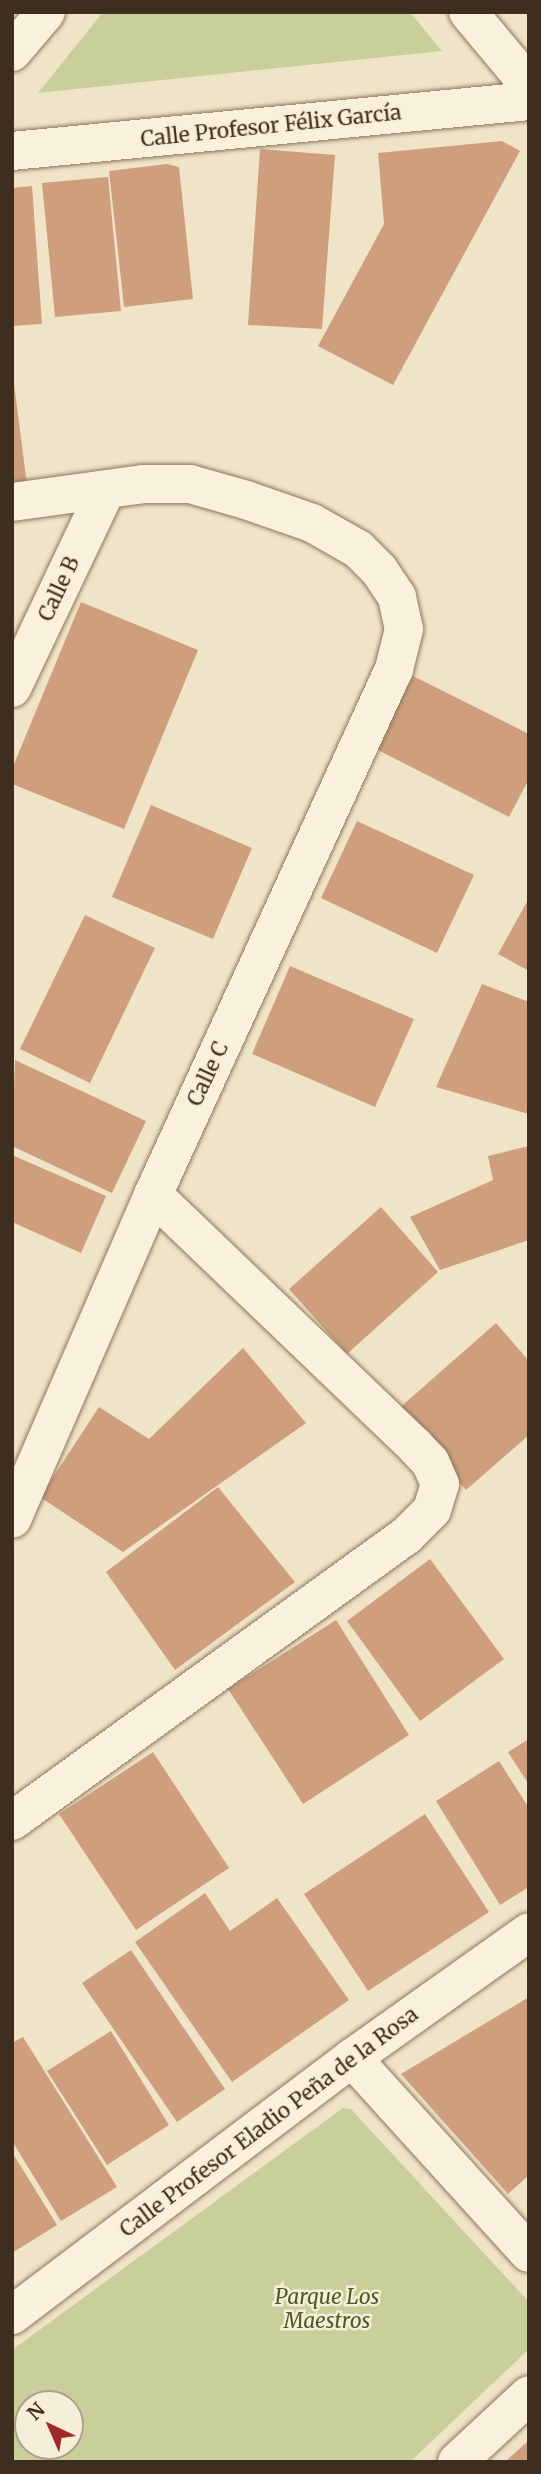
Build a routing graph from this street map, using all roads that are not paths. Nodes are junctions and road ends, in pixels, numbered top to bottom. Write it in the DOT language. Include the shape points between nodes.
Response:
graph roads {
  1 [pos="46,12"];
  2 [pos="468,12"];
  3 [pos="12,52"];
  4 [pos="529,85"];
  5 [pos="529,101"];
  6 [pos="12,151"];
  7 [pos="106,490"];
  8 [pos="12,502"];
  9 [pos="12,688"];
  10 [pos="153,1195"];
  11 [pos="12,1519"];
  12 [pos="12,1821"];
  13 [pos="529,1932"];
  14 [pos="352,2058"];
  15 [pos="529,2253"];
  16 [pos="12,2315"];
  17 [pos="529,2395"];
  18 [pos="457,2462"];
  1 -- 3 [label="street"];
  2 -- 4 [label="street"];
  5 -- 6 [label="street, Calle Profesor Félix García"];
  7 -- 8 [label="street"];
  7 -- 9 [label="street, Calle B"];
  7 -- 10 [label="street, Calle C" via="190,484 313,523 358,549 379,570 397,597 404,629 394,669"];
  10 -- 11 [label="street, Calle C"];
  10 -- 12 [label="street" via="414,1445 430,1462 440,1484 432,1510 405,1536"];
  13 -- 14 [label="street, Calle Profesor Eladio Peña de la Rosa"];
  14 -- 15 [label="street"];
  14 -- 16 [label="street, Calle Profesor Eladio Peña de la Rosa"];
  17 -- 18 [label="street"];
}
